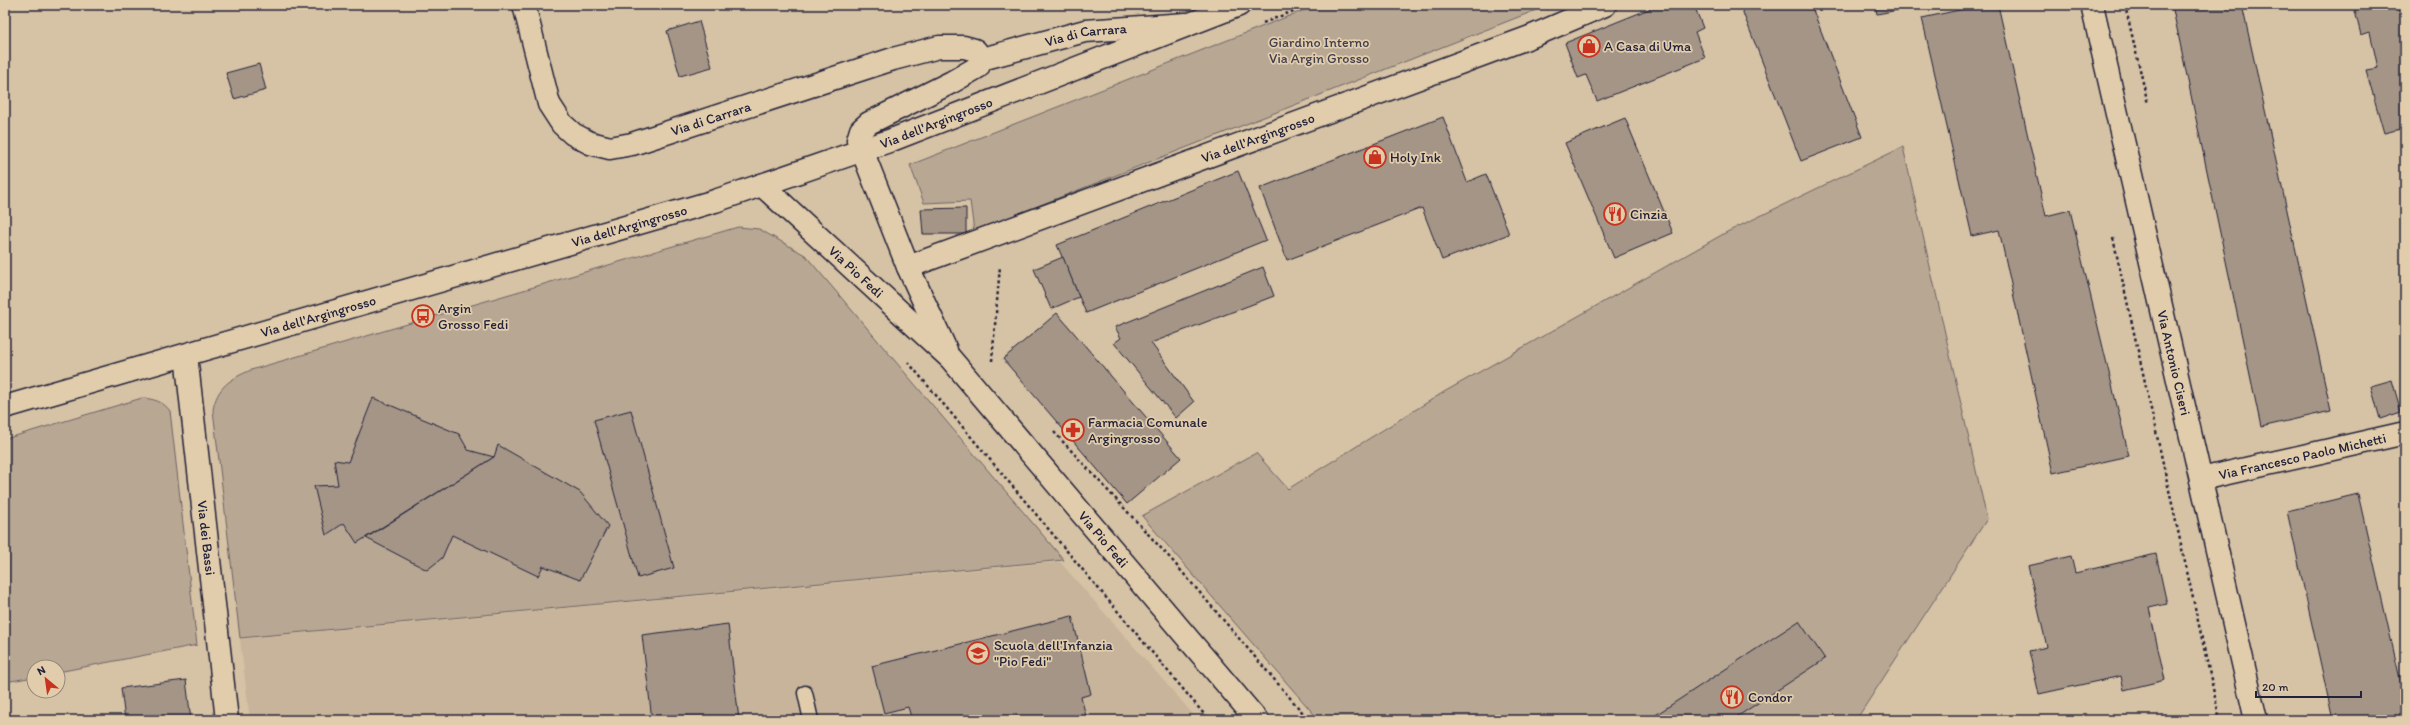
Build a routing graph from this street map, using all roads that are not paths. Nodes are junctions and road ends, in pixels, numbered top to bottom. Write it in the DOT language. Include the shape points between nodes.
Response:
graph roads {
  1 [pos="524,5"];
  2 [pos="1239,5"];
  3 [pos="1605,5"];
  4 [pos="2092,5"];
  5 [pos="1192,23"];
  6 [pos="982,59"];
  7 [pos="862,151"];
  8 [pos="762,185"];
  9 [pos="908,266"];
  10 [pos="186,355"];
  11 [pos="950,358"];
  12 [pos="5,407"];
  13 [pos="2405,433"];
  14 [pos="2200,479"];
  15 [pos="805,693"];
  16 [pos="227,720"];
  17 [pos="811,720"];
  18 [pos="1257,720"];
  19 [pos="2256,720"];
  1 -- 6 [label="street, Via di Carrara" via="549,104 572,134 590,143 610,148 632,144 893,59 939,47 964,47 975,50"];
  2 -- 5 [label="street, Via dell'Argingrosso"];
  3 -- 9 [label="street, Via dell'Argingrosso" via="1530,37"];
  4 -- 14 [label="street, Via Antonio Ciseri"];
  5 -- 6 [label="street, Via di Carrara" via="1085,31"];
  5 -- 7 [label="street, Via dell'Argingrosso"];
  6 -- 7 [label="street, Via di Carrara" via="978,67 952,82 880,116 865,126 858,140"];
  7 -- 8 [label="street, Via dell'Argingrosso"];
  7 -- 9 [label="street, Via Pio Fedi"];
  8 -- 10 [label="street, Via dell'Argingrosso"];
  8 -- 11 [label="street, Via Pio Fedi"];
  9 -- 11 [label="street, Via Pio Fedi"];
  10 -- 12 [label="street, Via dell'Argingrosso"];
  10 -- 16 [label="street, Via dei Bassi"];
  11 -- 18 [label="street, Via Pio Fedi"];
  13 -- 14 [label="street, Via Francesco Paolo Michetti"];
  14 -- 19 [label="street, Via Antonio Ciseri"];
  15 -- 17 [label="lane"];
}
